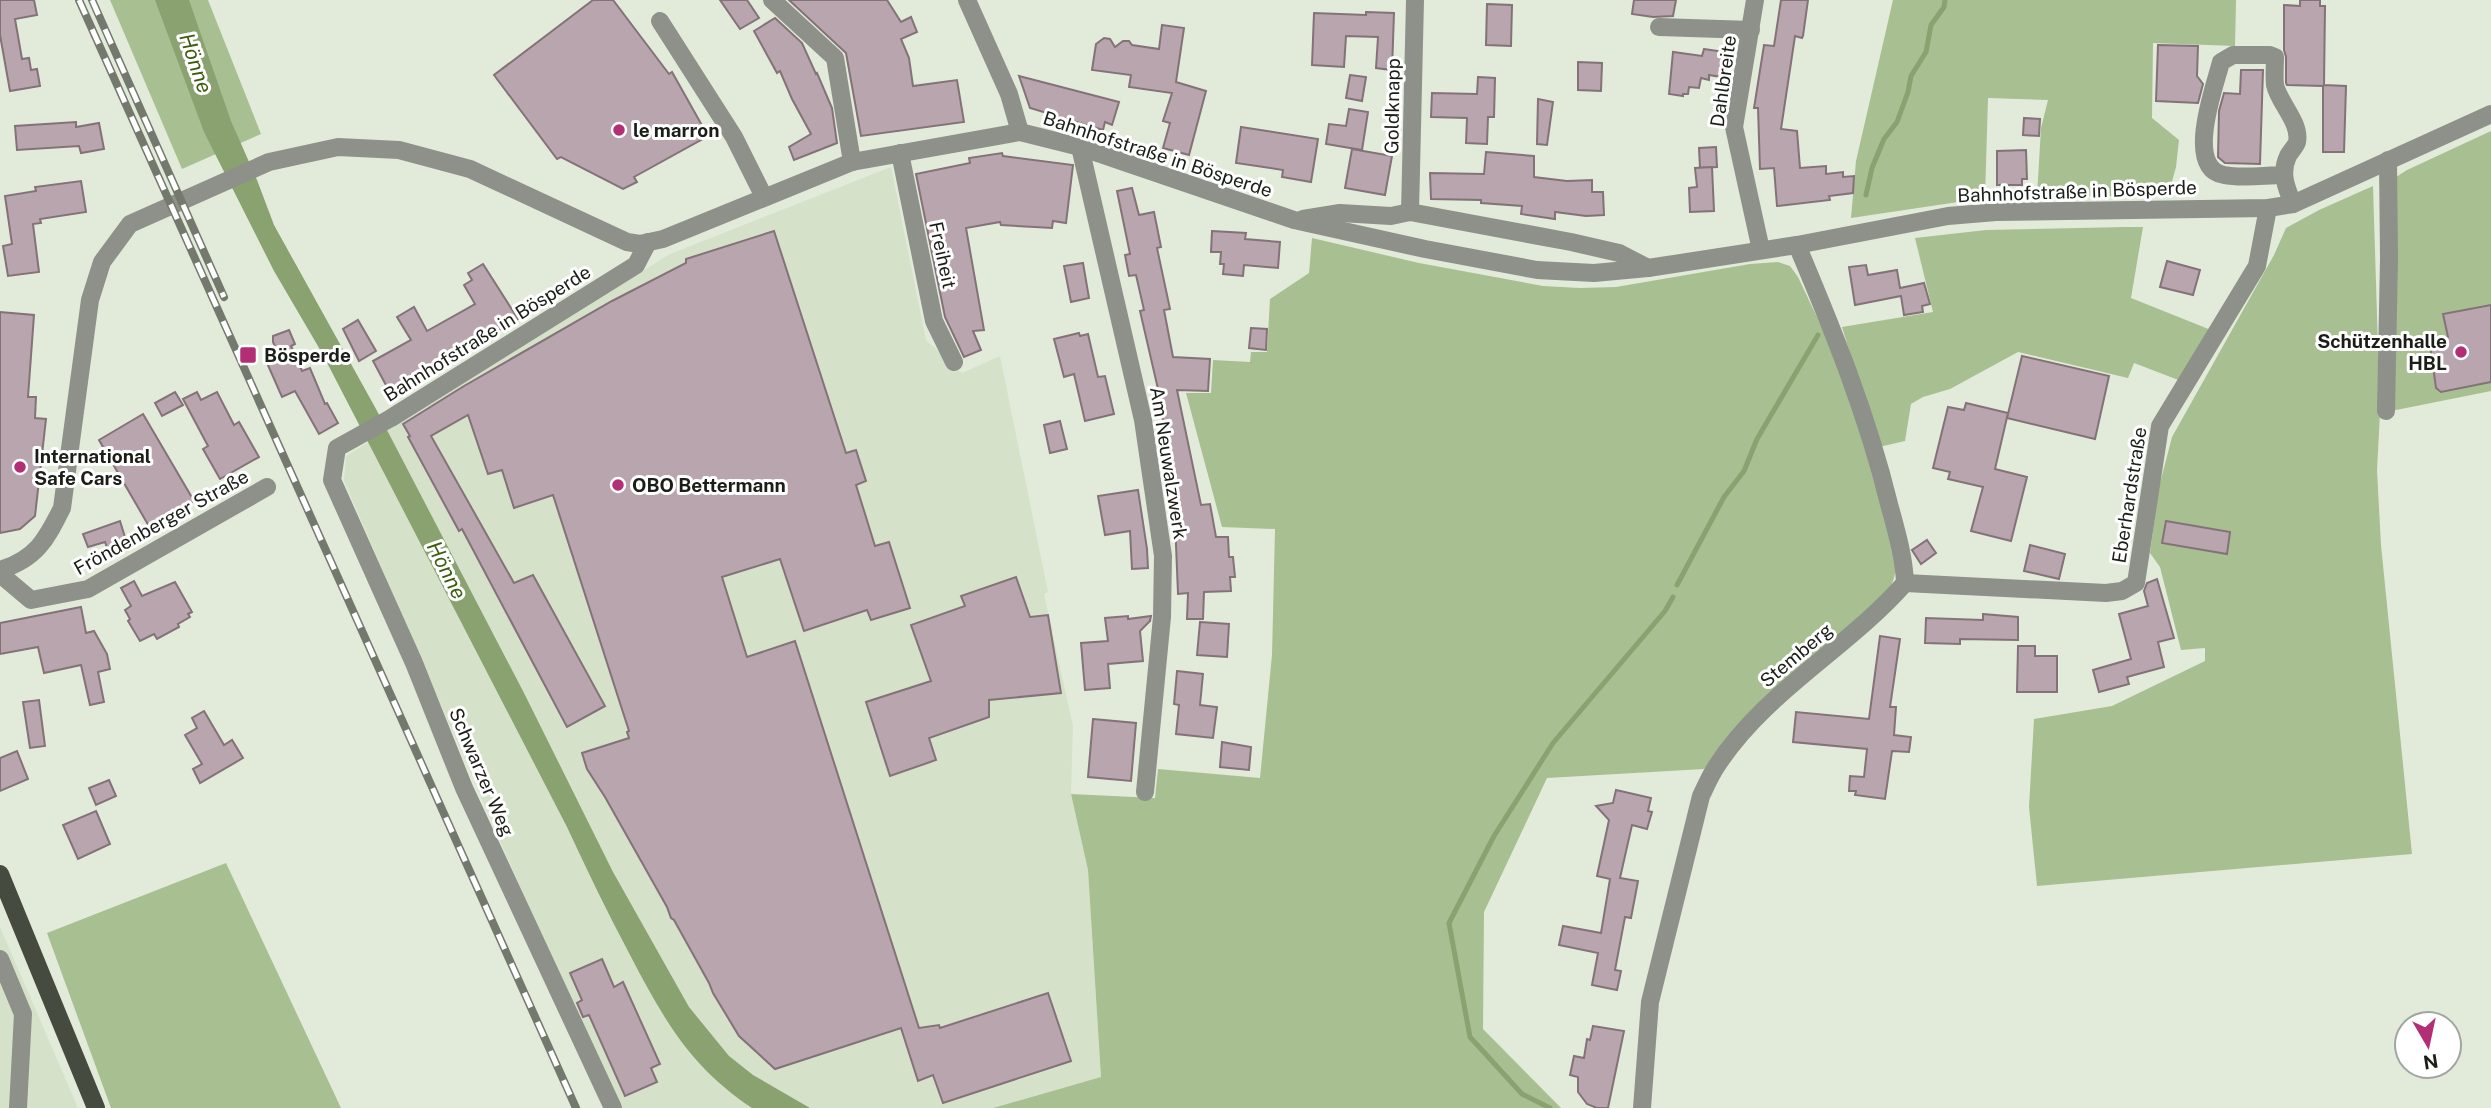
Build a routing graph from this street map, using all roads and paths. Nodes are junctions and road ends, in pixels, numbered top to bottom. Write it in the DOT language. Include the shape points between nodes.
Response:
graph roads {
  1 [pos="772,0"];
  2 [pos="967,0"];
  3 [pos="1415,0"];
  4 [pos="1755,0"];
  5 [pos="660,21"];
  6 [pos="1659,27"];
  7 [pos="1751,30"];
  8 [pos="2491,114"];
  9 [pos="1020,132"];
  10 [pos="1080,147"];
  11 [pos="900,153"];
  12 [pos="2388,160"];
  13 [pos="852,162"];
  14 [pos="2284,175"];
  15 [pos="765,197"];
  16 [pos="2293,204"];
  17 [pos="2268,208"];
  18 [pos="1410,212"];
  19 [pos="1294,220"];
  20 [pos="648,242"];
  21 [pos="1797,245"];
  22 [pos="1761,250"];
  23 [pos="1648,268"];
  24 [pos="954,362"];
  25 [pos="2386,411"];
  26 [pos="337,448"];
  27 [pos="267,487"];
  28 [pos="0,572"];
  29 [pos="1905,583"];
  30 [pos="1145,792"];
  31 [pos="0,874"];
  32 [pos="0,959"];
  33 [pos="18,1108"];
  34 [pos="96,1108"];
  35 [pos="613,1108"];
  36 [pos="1642,1108"];
  1 -- 13 [label="street" via="835,58"];
  2 -- 9 [label="street" via="1009,94"];
  3 -- 18 [label="street, Goldknapp"];
  4 -- 7 [label="street, Dahlbreite"];
  5 -- 15 [label="street" via="734,137"];
  6 -- 7 [label="street"];
  7 -- 22 [label="street, Dahlbreite" via="1734,127"];
  8 -- 12 [label="street, Bahnhofstraße in Bösperde"];
  9 -- 10 [label="street, Bahnhofstraße in Bösperde"];
  9 -- 11 [label="street, Bahnhofstraße in Bösperde"];
  10 -- 19 [label="street, Bahnhofstraße in Bösperde"];
  10 -- 30 [label="street, Am Neuwalzwerk" via="1143,420 1163,556 1162,617"];
  11 -- 13 [label="street, Bahnhofstraße in Bösperde"];
  11 -- 24 [label="street, Freiheit" via="934,321"];
  12 -- 16 [label="street, Bahnhofstraße in Bösperde"];
  12 -- 25 [label="street"];
  13 -- 15 [label="street, Bahnhofstraße in Bösperde"];
  14 -- 14 [label="street" via="2283,167 2297,142 2275,83 2275,57 2233,55 2221,62 2205,122 2206,157 2223,175"];
  14 -- 16 [label="street"];
  15 -- 20 [label="street, Bahnhofstraße in Bösperde"];
  16 -- 17 [label="street, Bahnhofstraße in Bösperde"];
  17 -- 21 [label="street, Bahnhofstraße in Bösperde" via="1996,212 1898,224"];
  17 -- 29 [label="street, Eberhardstraße" via="2257,266 2160,426 2136,583 2106,593"];
  18 -- 19 [label="street, Bahnhofstraße in Bösperde" via="1391,216 1340,213"];
  18 -- 23 [label="street, Bahnhofstraße in Bösperde" via="1619,253"];
  19 -- 23 [label="street, Bahnhofstraße in Bösperde" via="1538,270 1594,273"];
  20 -- 26 [label="street, Bahnhofstraße in Bösperde" via="636,265"];
  20 -- 28 [label="street, Bahnhofstraße in Bösperde" via="627,242 470,169 399,150 338,147 269,162 130,224 102,261 90,300 62,508 48,537 33,554"];
  21 -- 22 [label="street, Bahnhofstraße in Bösperde"];
  21 -- 29 [label="street" via="1843,353 1880,466"];
  22 -- 23 [label="street, Bahnhofstraße in Bösperde"];
  26 -- 35 [label="street, Schwarzer Weg" via="331,480 414,663 464,788"];
  27 -- 28 [label="street, Fröndenberger Straße" via="88,589 31,600"];
  29 -- 36 [label="street, Stemberg" via="1839,648 1768,706 1716,767 1701,796 1650,1002"];
  31 -- 34 [label="main road"];
  32 -- 33 [label="street" via="23,1014"];
}
